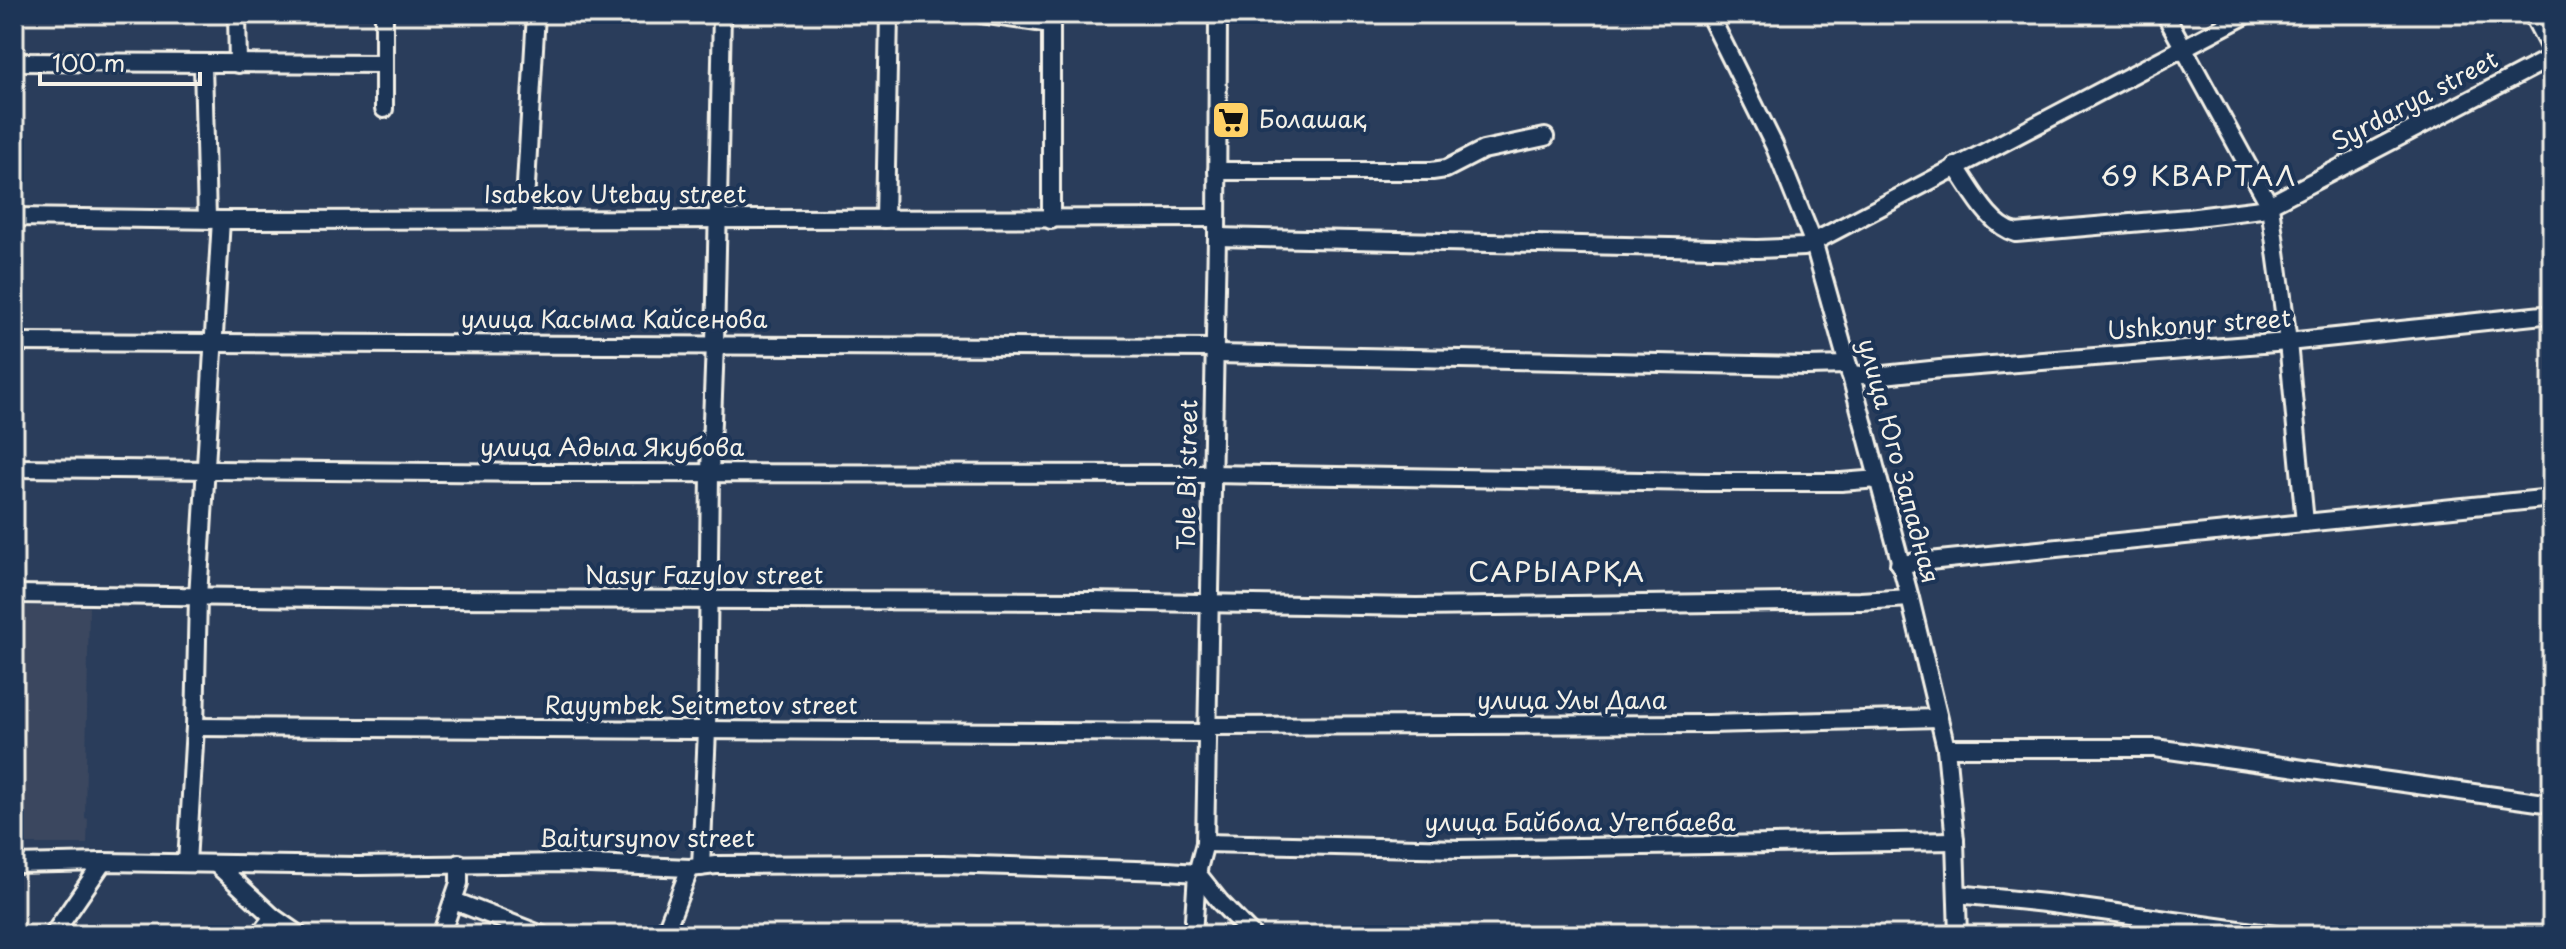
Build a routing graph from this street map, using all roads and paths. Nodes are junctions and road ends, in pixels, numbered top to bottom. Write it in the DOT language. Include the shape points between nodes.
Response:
graph roads {
  1 [pos="237,14"];
  2 [pos="384,14"];
  3 [pos="536,14"];
  4 [pos="722,14"];
  5 [pos="889,14"];
  6 [pos="981,14"];
  7 [pos="1218,14"];
  8 [pos="2165,14"];
  9 [pos="2248,14"];
  10 [pos="2532,14"];
  11 [pos="1715,16"];
  12 [pos="1051,19"];
  13 [pos="2184,48"];
  14 [pos="2552,54"];
  15 [pos="14,62"];
  16 [pos="238,64"];
  17 [pos="383,64"];
  18 [pos="203,65"];
  19 [pos="384,109"];
  20 [pos="1545,137"];
  21 [pos="1955,166"];
  22 [pos="1217,171"];
  23 [pos="2270,206"];
  24 [pos="14,217"];
  25 [pos="1217,218"];
  26 [pos="524,219"];
  27 [pos="717,219"];
  28 [pos="885,219"];
  29 [pos="214,220"];
  30 [pos="1051,220"];
  31 [pos="1217,237"];
  32 [pos="1814,244"];
  33 [pos="2552,314"];
  34 [pos="14,342"];
  35 [pos="2288,342"];
  36 [pos="212,343"];
  37 [pos="715,344"];
  38 [pos="1215,351"];
  39 [pos="1849,369"];
  40 [pos="14,468"];
  41 [pos="207,468"];
  42 [pos="710,472"];
  43 [pos="1211,474"];
  44 [pos="1878,479"];
  45 [pos="2552,498"];
  46 [pos="2305,523"];
  47 [pos="1899,564"];
  48 [pos="14,594"];
  49 [pos="198,597"];
  50 [pos="1910,598"];
  51 [pos="708,600"];
  52 [pos="1209,603"];
  53 [pos="1938,718"];
  54 [pos="195,727"];
  55 [pos="1207,729"];
  56 [pos="707,730"];
  57 [pos="1946,748"];
  58 [pos="2552,804"];
  59 [pos="1955,841"];
  60 [pos="1205,843"];
  61 [pos="103,862"];
  62 [pos="187,863"];
  63 [pos="459,863"];
  64 [pos="14,864"];
  65 [pos="216,864"];
  66 [pos="695,867"];
  67 [pos="1197,873"];
  68 [pos="1957,894"];
  69 [pos="454,901"];
  70 [pos="273,917"];
  71 [pos="53,935"];
  72 [pos="259,935"];
  73 [pos="299,935"];
  74 [pos="441,935"];
  75 [pos="542,935"];
  76 [pos="664,935"];
  77 [pos="1193,935"];
  78 [pos="1252,935"];
  79 [pos="1958,935"];
  80 [pos="2275,935"];
  1 -- 16 [label="street"];
  2 -- 17 [label="street"];
  3 -- 26 [label="street"];
  4 -- 27 [label="street"];
  5 -- 28 [label="street"];
  6 -- 12 [label="street"];
  7 -- 22 [label="street, Tole Bi street"];
  8 -- 13 [label="street"];
  9 -- 13 [label="street"];
  10 -- 14 [label="street"];
  11 -- 32 [label="street, улица Юго Западная"];
  12 -- 30 [label="street"];
  13 -- 21 [label="street"];
  13 -- 23 [label="street"];
  14 -- 23 [label="street, Syrdarya street"];
  15 -- 18 [label="street"];
  16 -- 17 [label="street"];
  16 -- 18 [label="street"];
  17 -- 19 [label="street"];
  18 -- 29 [label="street"];
  20 -- 22 [label="street" via="1483,150 1432,171"];
  21 -- 23 [label="street, Syrdarya street" via="1992,216 2016,233"];
  21 -- 32 [label="street"];
  22 -- 25 [label="street, Tole Bi street"];
  23 -- 35 [label="street"];
  24 -- 29 [label="street, Isabekov Utebay street"];
  25 -- 30 [label="street, Isabekov Utebay street"];
  25 -- 31 [label="street, Tole Bi street"];
  26 -- 27 [label="street, Isabekov Utebay street"];
  26 -- 29 [label="street, Isabekov Utebay street"];
  27 -- 28 [label="street, Isabekov Utebay street"];
  27 -- 37 [label="street"];
  28 -- 30 [label="street, Isabekov Utebay street"];
  29 -- 36 [label="street"];
  31 -- 32 [label="street" via="1757,249"];
  31 -- 38 [label="street, Tole Bi street"];
  32 -- 39 [label="street, улица Юго Западная"];
  33 -- 35 [label="street, Ushkonyr street"];
  34 -- 36 [label="street, улица Касыма Кайсенова"];
  35 -- 39 [label="street, Ushkonyr street" via="1874,376"];
  35 -- 46 [label="street"];
  36 -- 37 [label="street, улица Касыма Кайсенова"];
  36 -- 41 [label="street"];
  37 -- 38 [label="street, улица Касыма Кайсенова"];
  37 -- 42 [label="street"];
  38 -- 39 [label="street, Ushkonyr street"];
  38 -- 43 [label="street, Tole Bi street"];
  39 -- 44 [label="street, улица Юго Западная"];
  40 -- 41 [label="street, улица Адыла Якубова"];
  41 -- 42 [label="street, улица Адыла Якубова"];
  41 -- 49 [label="street"];
  42 -- 43 [label="street, улица Адыла Якубова"];
  42 -- 51 [label="street"];
  43 -- 44 [label="street, улица Адыла Якубова" via="1721,482"];
  43 -- 52 [label="street, Tole Bi street"];
  44 -- 47 [label="street, улица Юго Западная"];
  45 -- 46 [label="street"];
  46 -- 47 [label="street"];
  47 -- 50 [label="street, улица Юго Западная"];
  48 -- 49 [label="street, Nasyr Fazylov street"];
  49 -- 51 [label="street, Nasyr Fazylov street"];
  49 -- 54 [label="street"];
  50 -- 52 [label="street, Nasyr Fazylov street" via="1416,607"];
  50 -- 53 [label="street, улица Юго Западная"];
  51 -- 52 [label="street, Nasyr Fazylov street"];
  51 -- 56 [label="street"];
  52 -- 55 [label="street, Tole Bi street"];
  53 -- 55 [label="street, улица Улы Дала"];
  53 -- 57 [label="street, улица Юго Западная"];
  54 -- 56 [label="street, Rayymbek Seitmetov street"];
  54 -- 62 [label="street"];
  55 -- 56 [label="street, Rayymbek Seitmetov street"];
  55 -- 60 [label="street, Tole Bi street"];
  56 -- 66 [label="street"];
  57 -- 58 [label="street" via="2155,748"];
  57 -- 59 [label="street, улица Юго Западная"];
  59 -- 60 [label="street, улица Байбола Утепбаева" via="1460,849"];
  59 -- 68 [label="street, улица Юго Западная"];
  60 -- 67 [label="street, Tole Bi street"];
  61 -- 62 [label="street, Baitursynov street"];
  61 -- 64 [label="street, Baitursynov street"];
  61 -- 71 [label="street"];
  62 -- 65 [label="street, Baitursynov street"];
  63 -- 65 [label="street, Baitursynov street"];
  63 -- 66 [label="street, Baitursynov street"];
  63 -- 69 [label="street"];
  65 -- 70 [label="street"];
  66 -- 67 [label="street, Baitursynov street" via="943,864"];
  66 -- 76 [label="street"];
  67 -- 77 [label="street, Tole Bi street"];
  67 -- 78 [label="street"];
  68 -- 79 [label="street, улица Юго Западная"];
  68 -- 80 [label="street"];
  69 -- 74 [label="street"];
  69 -- 75 [label="street"];
  70 -- 72 [label="street"];
  70 -- 73 [label="street"];
}
